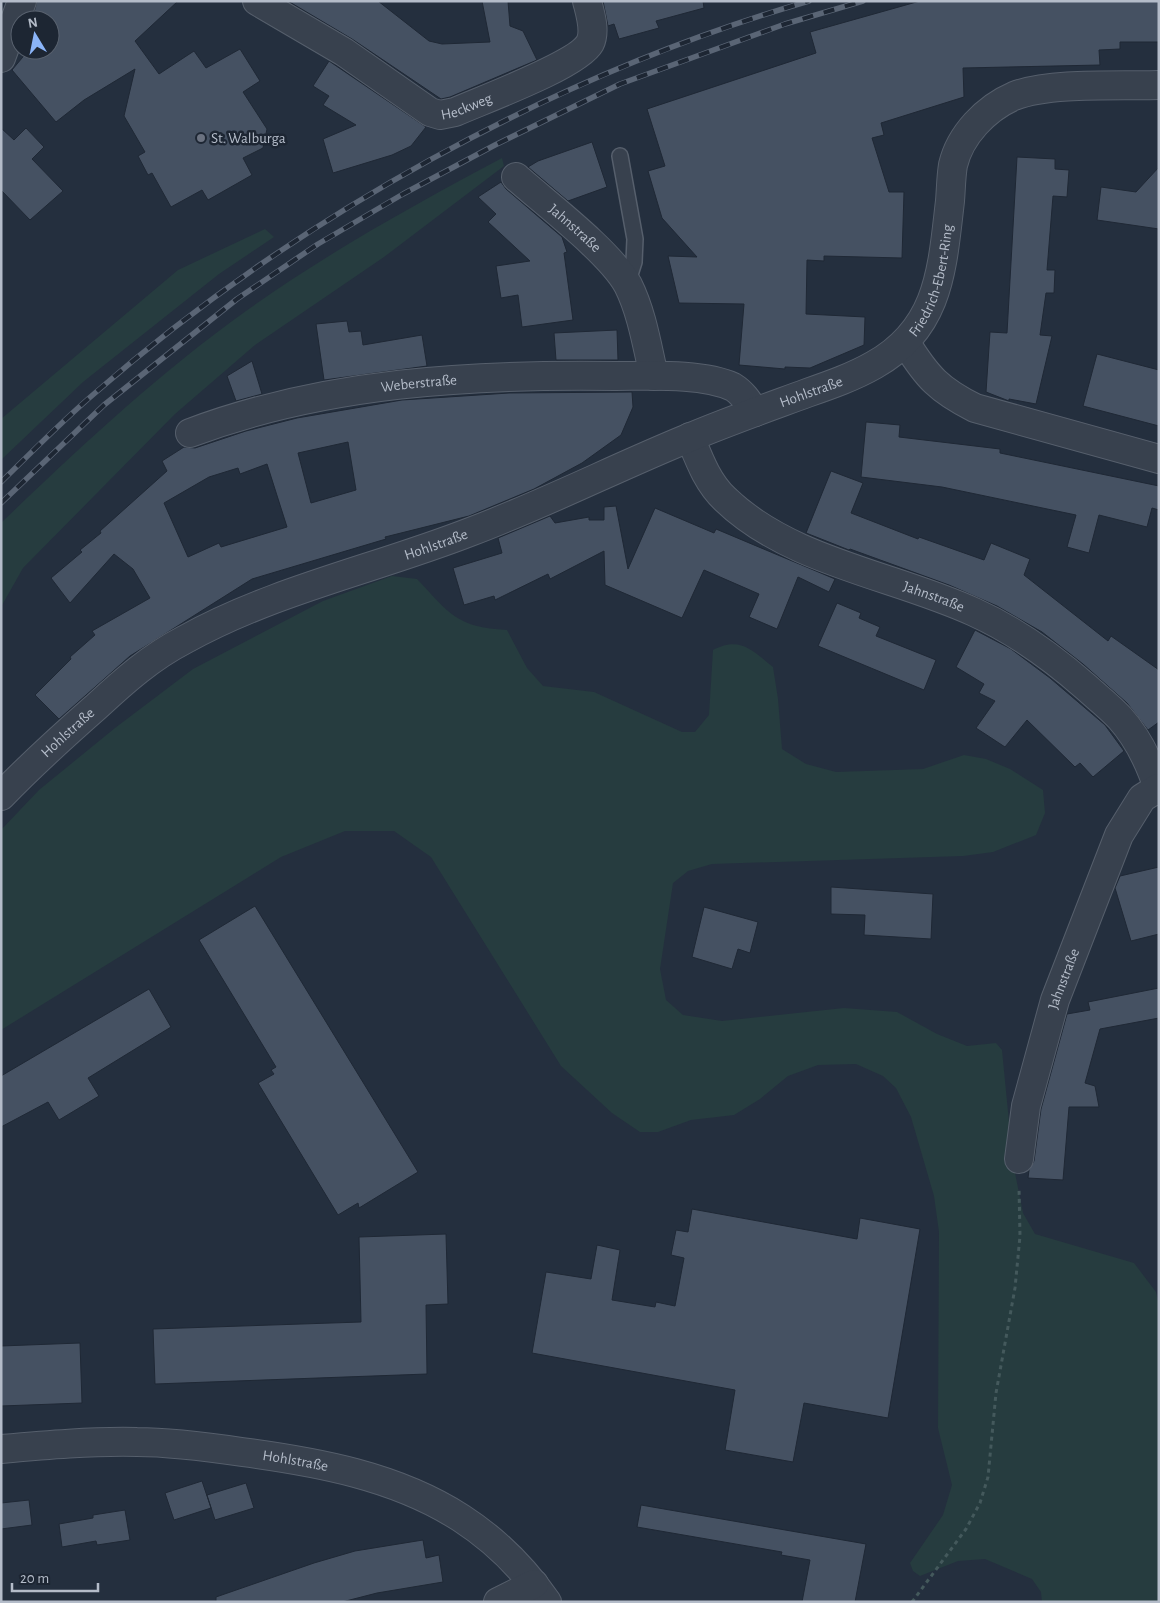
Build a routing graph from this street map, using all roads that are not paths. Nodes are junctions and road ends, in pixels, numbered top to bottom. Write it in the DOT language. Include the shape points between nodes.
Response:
graph roads {
  1 [pos="22,1"];
  2 [pos="257,1"];
  3 [pos="587,1"];
  4 [pos="1,58"];
  5 [pos="1159,85"];
  6 [pos="620,156"];
  7 [pos="516,177"];
  8 [pos="627,284"];
  9 [pos="906,343"];
  10 [pos="654,376"];
  11 [pos="755,412"];
  12 [pos="190,433"];
  13 [pos="690,437"];
  14 [pos="1159,459"];
  15 [pos="1158,789"];
  16 [pos="1,796"];
  17 [pos="1019,1159"];
  18 [pos="1,1449"];
  19 [pos="541,1593"];
  20 [pos="498,1602"];
  1 -- 4 [label="street"];
  2 -- 3 [label="street, Heckweg" via="344,52 430,112 440,115 455,112 576,56 590,44 592,34"];
  5 -- 9 [label="street, Friedrich-Ebert-Ring" via="1036,90 998,104 977,122 962,142 954,164 945,247 931,306"];
  6 -- 8 [label="lane" via="635,239 634,262"];
  7 -- 8 [label="street, Jahnstraße" via="609,261"];
  8 -- 10 [label="street, Jahnstraße" via="643,328"];
  9 -- 11 [label="street, Hohlstraße" via="865,370"];
  9 -- 14 [label="street, Friedrich-Ebert-Ring" via="930,378 948,395 975,408"];
  10 -- 11 [label="street" via="718,382 742,394"];
  10 -- 12 [label="street, Weberstraße" via="502,377 321,395 254,411"];
  11 -- 13 [label="street, Hohlstraße"];
  13 -- 15 [label="street, Jahnstraße" via="707,477 724,498 754,525 818,555 973,611 1047,653 1120,718 1138,743"];
  13 -- 16 [label="street, Hohlstraße" via="518,514 450,540 319,582 237,613 182,640 143,665 56,741"];
  15 -- 17 [label="street, Jahnstraße" via="1142,798 1119,834 1055,1000 1026,1106"];
  18 -- 19 [label="street, Hohlstraße" via="138,1442 296,1459 357,1473 425,1498 461,1518 505,1552"];
  19 -- 20 [label="street"];
}
